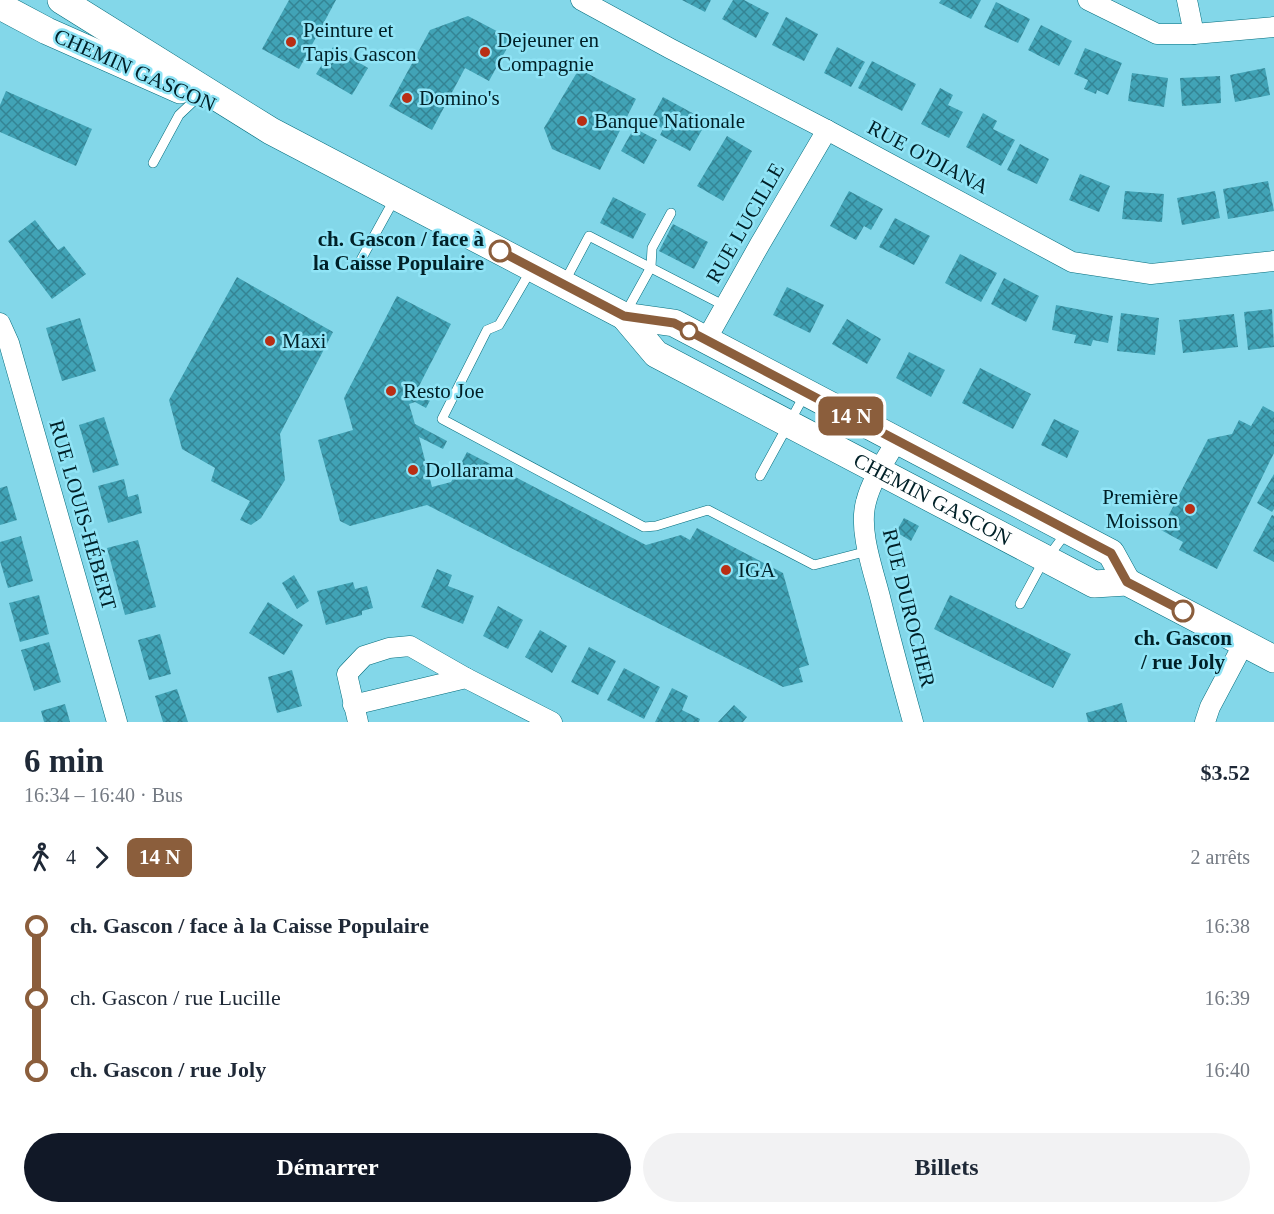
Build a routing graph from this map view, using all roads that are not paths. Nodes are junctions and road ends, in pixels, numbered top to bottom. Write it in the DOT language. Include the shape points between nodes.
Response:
graph roads {
  1 [pos="61,0"];
  2 [pos="580,0"];
  3 [pos="1088,0"];
  4 [pos="1187,0"];
  5 [pos="0,6"];
  6 [pos="1274,27"];
  7 [pos="1194,34"];
  8 [pos="197,98"];
  9 [pos="827,130"];
  10 [pos="272,131"];
  11 [pos="153,163"];
  12 [pos="396,196"];
  13 [pos="671,213"];
  14 [pos="652,248"];
  15 [pos="636,260"];
  16 [pos="1274,261"];
  17 [pos="357,267"];
  18 [pos="651,267"];
  19 [pos="532,268"];
  20 [pos="563,285"];
  21 [pos="725,306"];
  22 [pos="624,316"];
  23 [pos="0,323"];
  24 [pos="706,340"];
  25 [pos="806,392"];
  26 [pos="788,423"];
  27 [pos="897,440"];
  28 [pos="879,471"];
  29 [pos="760,476"];
  30 [pos="1068,530"];
  31 [pos="868,551"];
  32 [pos="1046,559"];
  33 [pos="1127,582"];
  34 [pos="1020,604"];
  35 [pos="1244,643"];
  36 [pos="1274,659"];
  37 [pos="466,678"];
  38 [pos="356,713"];
  39 [pos="117,722"];
  40 [pos="552,722"];
  41 [pos="913,722"];
  42 [pos="1205,722"];
  1 -- 10 [label="main road, CHEMIN GASCON"];
  2 -- 9 [label="street, RUE O'DIANA"];
  3 -- 7 [label="street" via="1157,34"];
  4 -- 7 [label="street"];
  5 -- 8 [label="main road, CHEMIN GASCON"];
  6 -- 7 [label="street"];
  8 -- 10 [label="main road, CHEMIN GASCON"];
  8 -- 11 [label="lane" via="179,115"];
  9 -- 16 [label="street, RUE O'DIANA" via="1072,262 1151,274"];
  9 -- 21 [label="street, RUE LUCILLE"];
  10 -- 12 [label="main road, CHEMIN GASCON"];
  12 -- 17 [label="lane"];
  12 -- 19 [label="main road, CHEMIN GASCON"];
  13 -- 14 [label="lane"];
  14 -- 15 [label="lane"];
  14 -- 18 [label="lane"];
  15 -- 18 [label="lane"];
  15 -- 20 [label="lane" via="589,236"];
  18 -- 21 [label="lane"];
  18 -- 22 [label="lane"];
  19 -- 20 [label="main road, CHEMIN GASCON"];
  19 -- 31 [label="lane" via="499,324 487,330 442,419 644,527 708,510 814,565"];
  20 -- 22 [label="main road, CHEMIN GASCON"];
  21 -- 24 [label="street, RUE LUCILLE"];
  22 -- 24 [label="main road, CHEMIN GASCON" via="674,323"];
  22 -- 26 [label="main road, CHEMIN GASCON" via="656,354"];
  23 -- 39 [label="street, RUE LOUIS-HÉBERT" via="9,343"];
  24 -- 25 [label="main road, CHEMIN GASCON"];
  25 -- 26 [label="lane"];
  25 -- 27 [label="main road, CHEMIN GASCON"];
  26 -- 28 [label="main road, CHEMIN GASCON"];
  26 -- 29 [label="lane"];
  27 -- 28 [label="street, RUE DUROCHER"];
  27 -- 30 [label="main road, CHEMIN GASCON"];
  28 -- 31 [label="street, RUE DUROCHER" via="864,508"];
  28 -- 32 [label="main road, CHEMIN GASCON"];
  30 -- 32 [label="lane"];
  30 -- 33 [label="main road, CHEMIN GASCON" via="1111,553"];
  31 -- 41 [label="street, RUE DUROCHER"];
  32 -- 33 [label="main road, CHEMIN GASCON" via="1094,585"];
  32 -- 34 [label="lane"];
  33 -- 35 [label="main road"];
  35 -- 36 [label="main road"];
  35 -- 42 [label="street"];
  37 -- 38 [label="street"];
  37 -- 38 [label="street" via="410,646 389,648 364,656 348,674"];
  37 -- 40 [label="street"];
}
